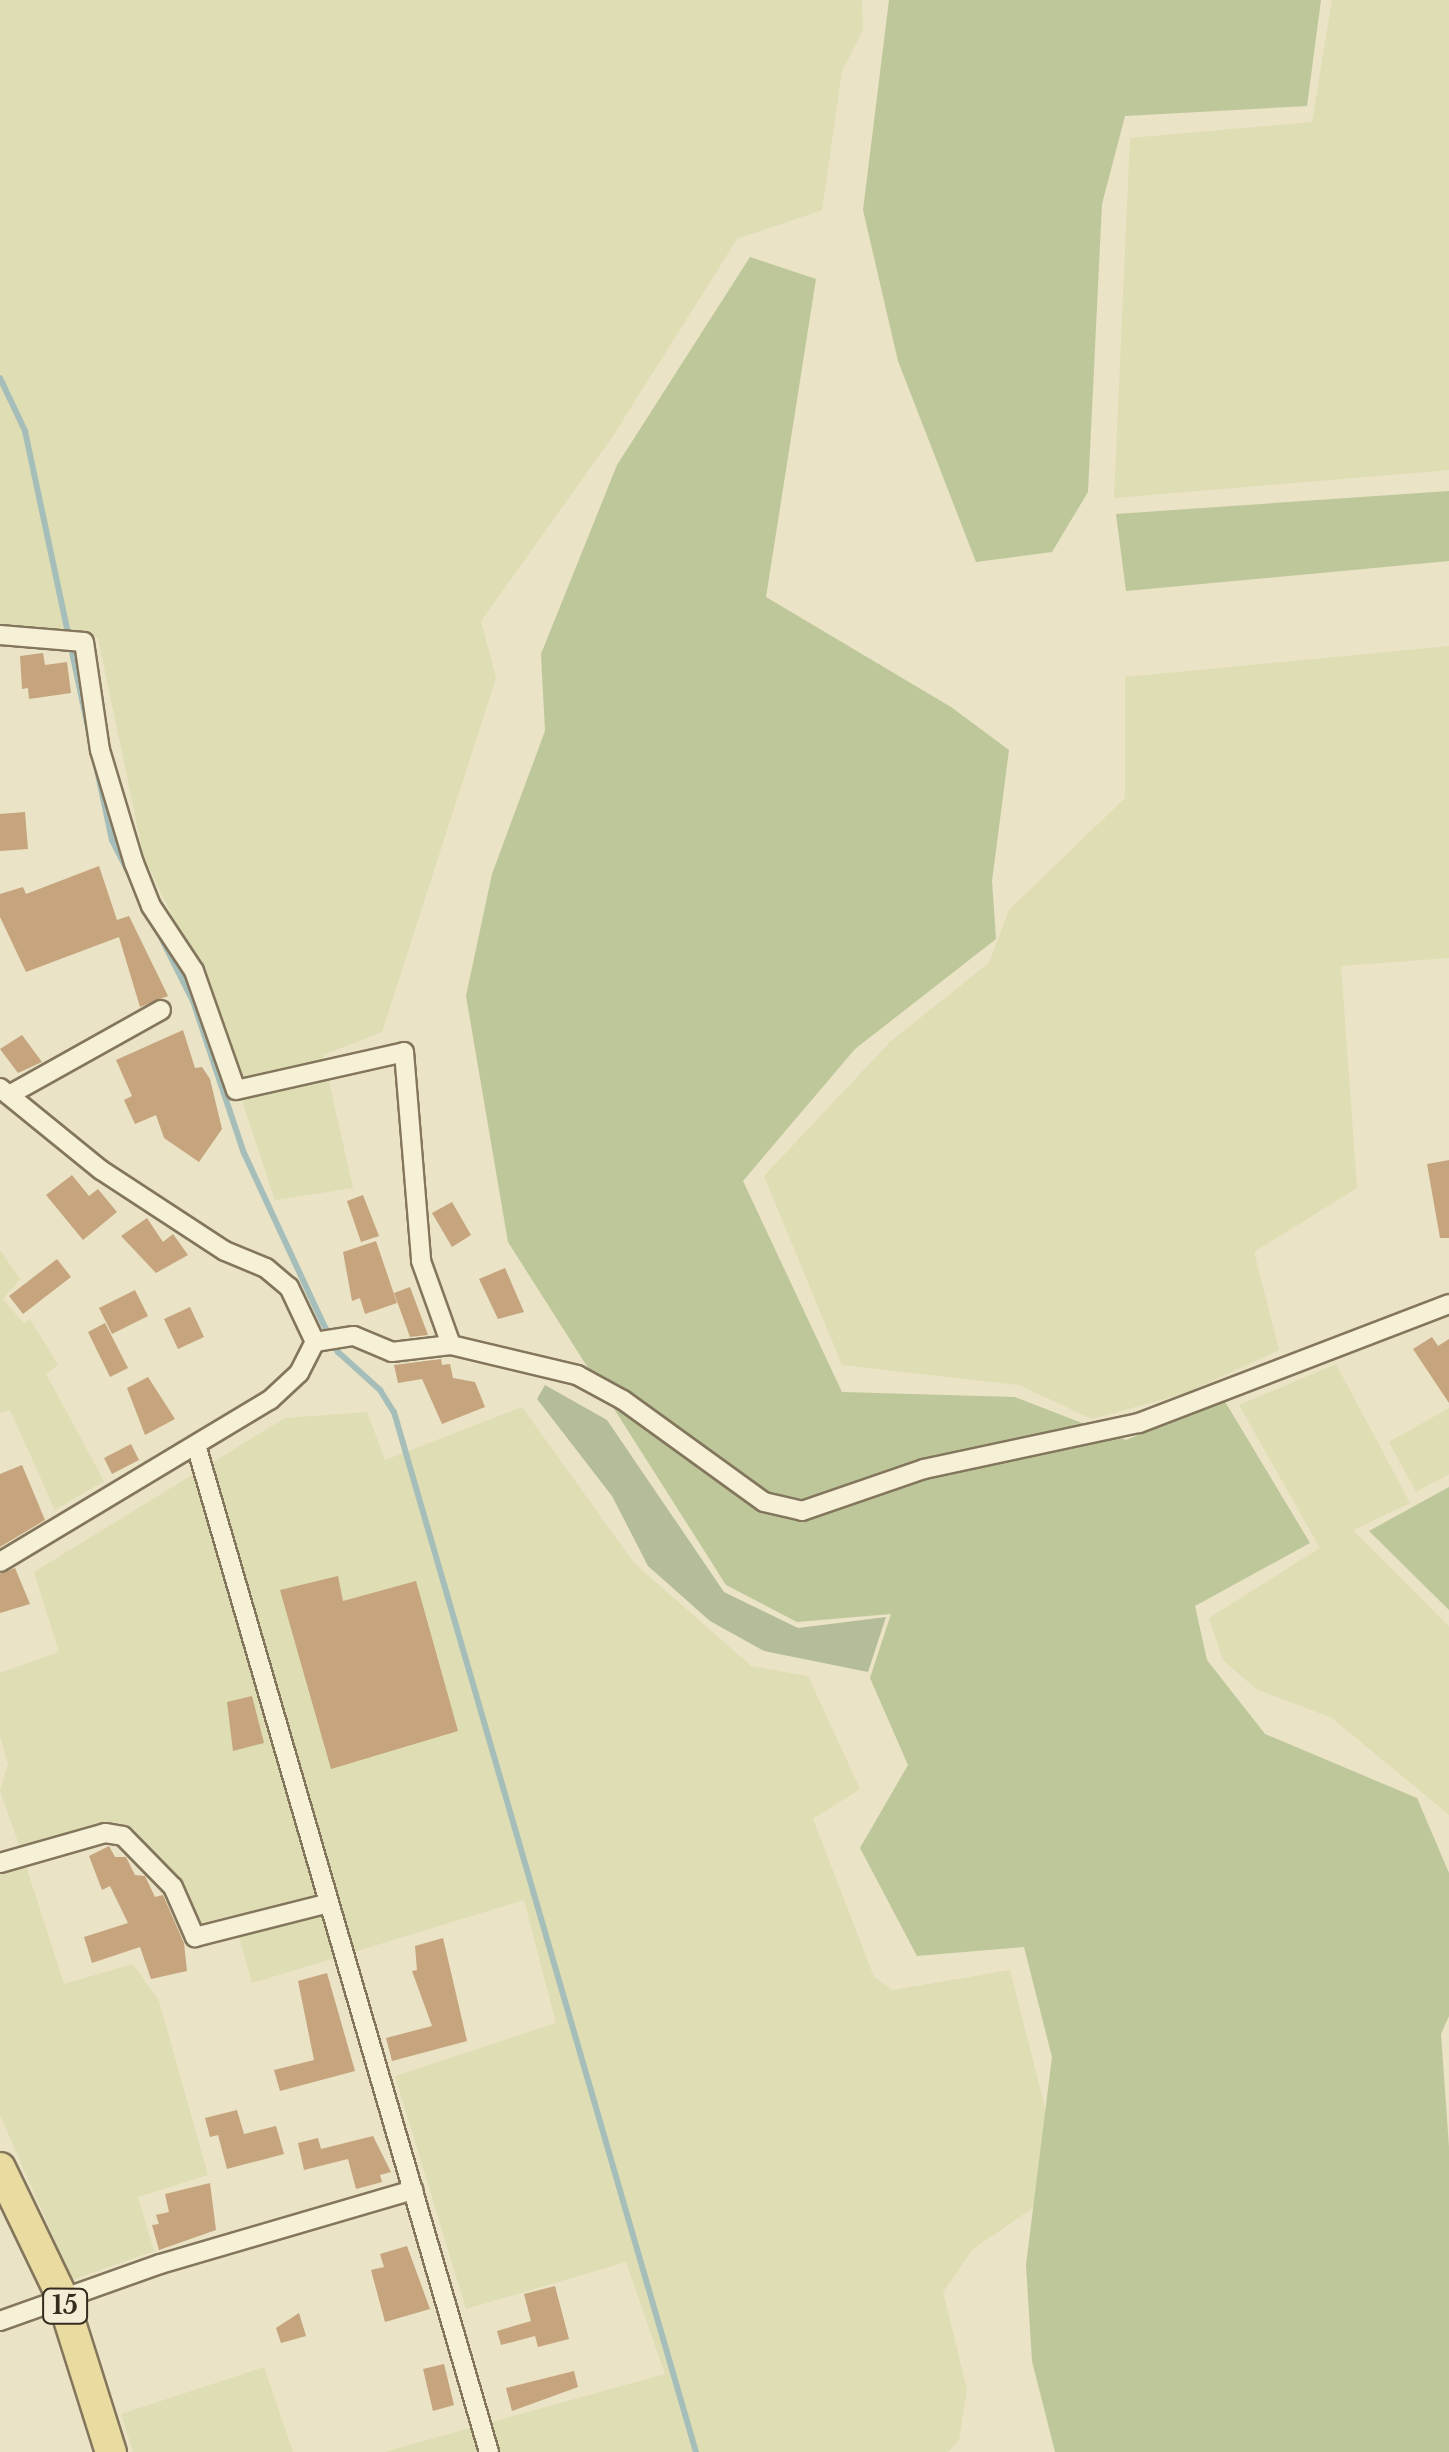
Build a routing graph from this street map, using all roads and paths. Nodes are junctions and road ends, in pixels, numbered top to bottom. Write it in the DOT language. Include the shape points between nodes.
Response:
graph roads {
  1 [pos="0,635"];
  2 [pos="161,1010"];
  3 [pos="4,1092"];
  4 [pos="1449,1304"];
  5 [pos="315,1342"];
  6 [pos="451,1345"];
  7 [pos="196,1445"];
  8 [pos="0,1562"];
  9 [pos="0,1863"];
  10 [pos="329,1903"];
  11 [pos="0,2168"];
  12 [pos="412,2190"];
  13 [pos="62,2298"];
  14 [pos="0,2321"];
  15 [pos="111,2452"];
  16 [pos="489,2452"];
  1 -- 6 [label="street" via="84,642 100,750 129,848 152,906 194,971 236,1090 404,1052 421,1261"];
  2 -- 3 [label="street"];
  3 -- 5 [label="street" via="101,1170 225,1252 278,1277"];
  4 -- 6 [label="street" via="1139,1423 924,1469 802,1510 764,1502 623,1400 576,1375"];
  5 -- 6 [label="street" via="354,1336 392,1352"];
  5 -- 7 [label="street" via="299,1373 270,1400"];
  7 -- 8 [label="street"];
  7 -- 10 [label="street"];
  9 -- 10 [label="street" via="104,1833 123,1836 173,1887 195,1936"];
  10 -- 12 [label="street"];
  11 -- 13 [label="main road, 15"];
  12 -- 13 [label="street"];
  12 -- 16 [label="street"];
  13 -- 14 [label="street"];
  13 -- 15 [label="main road, 15"];
}
